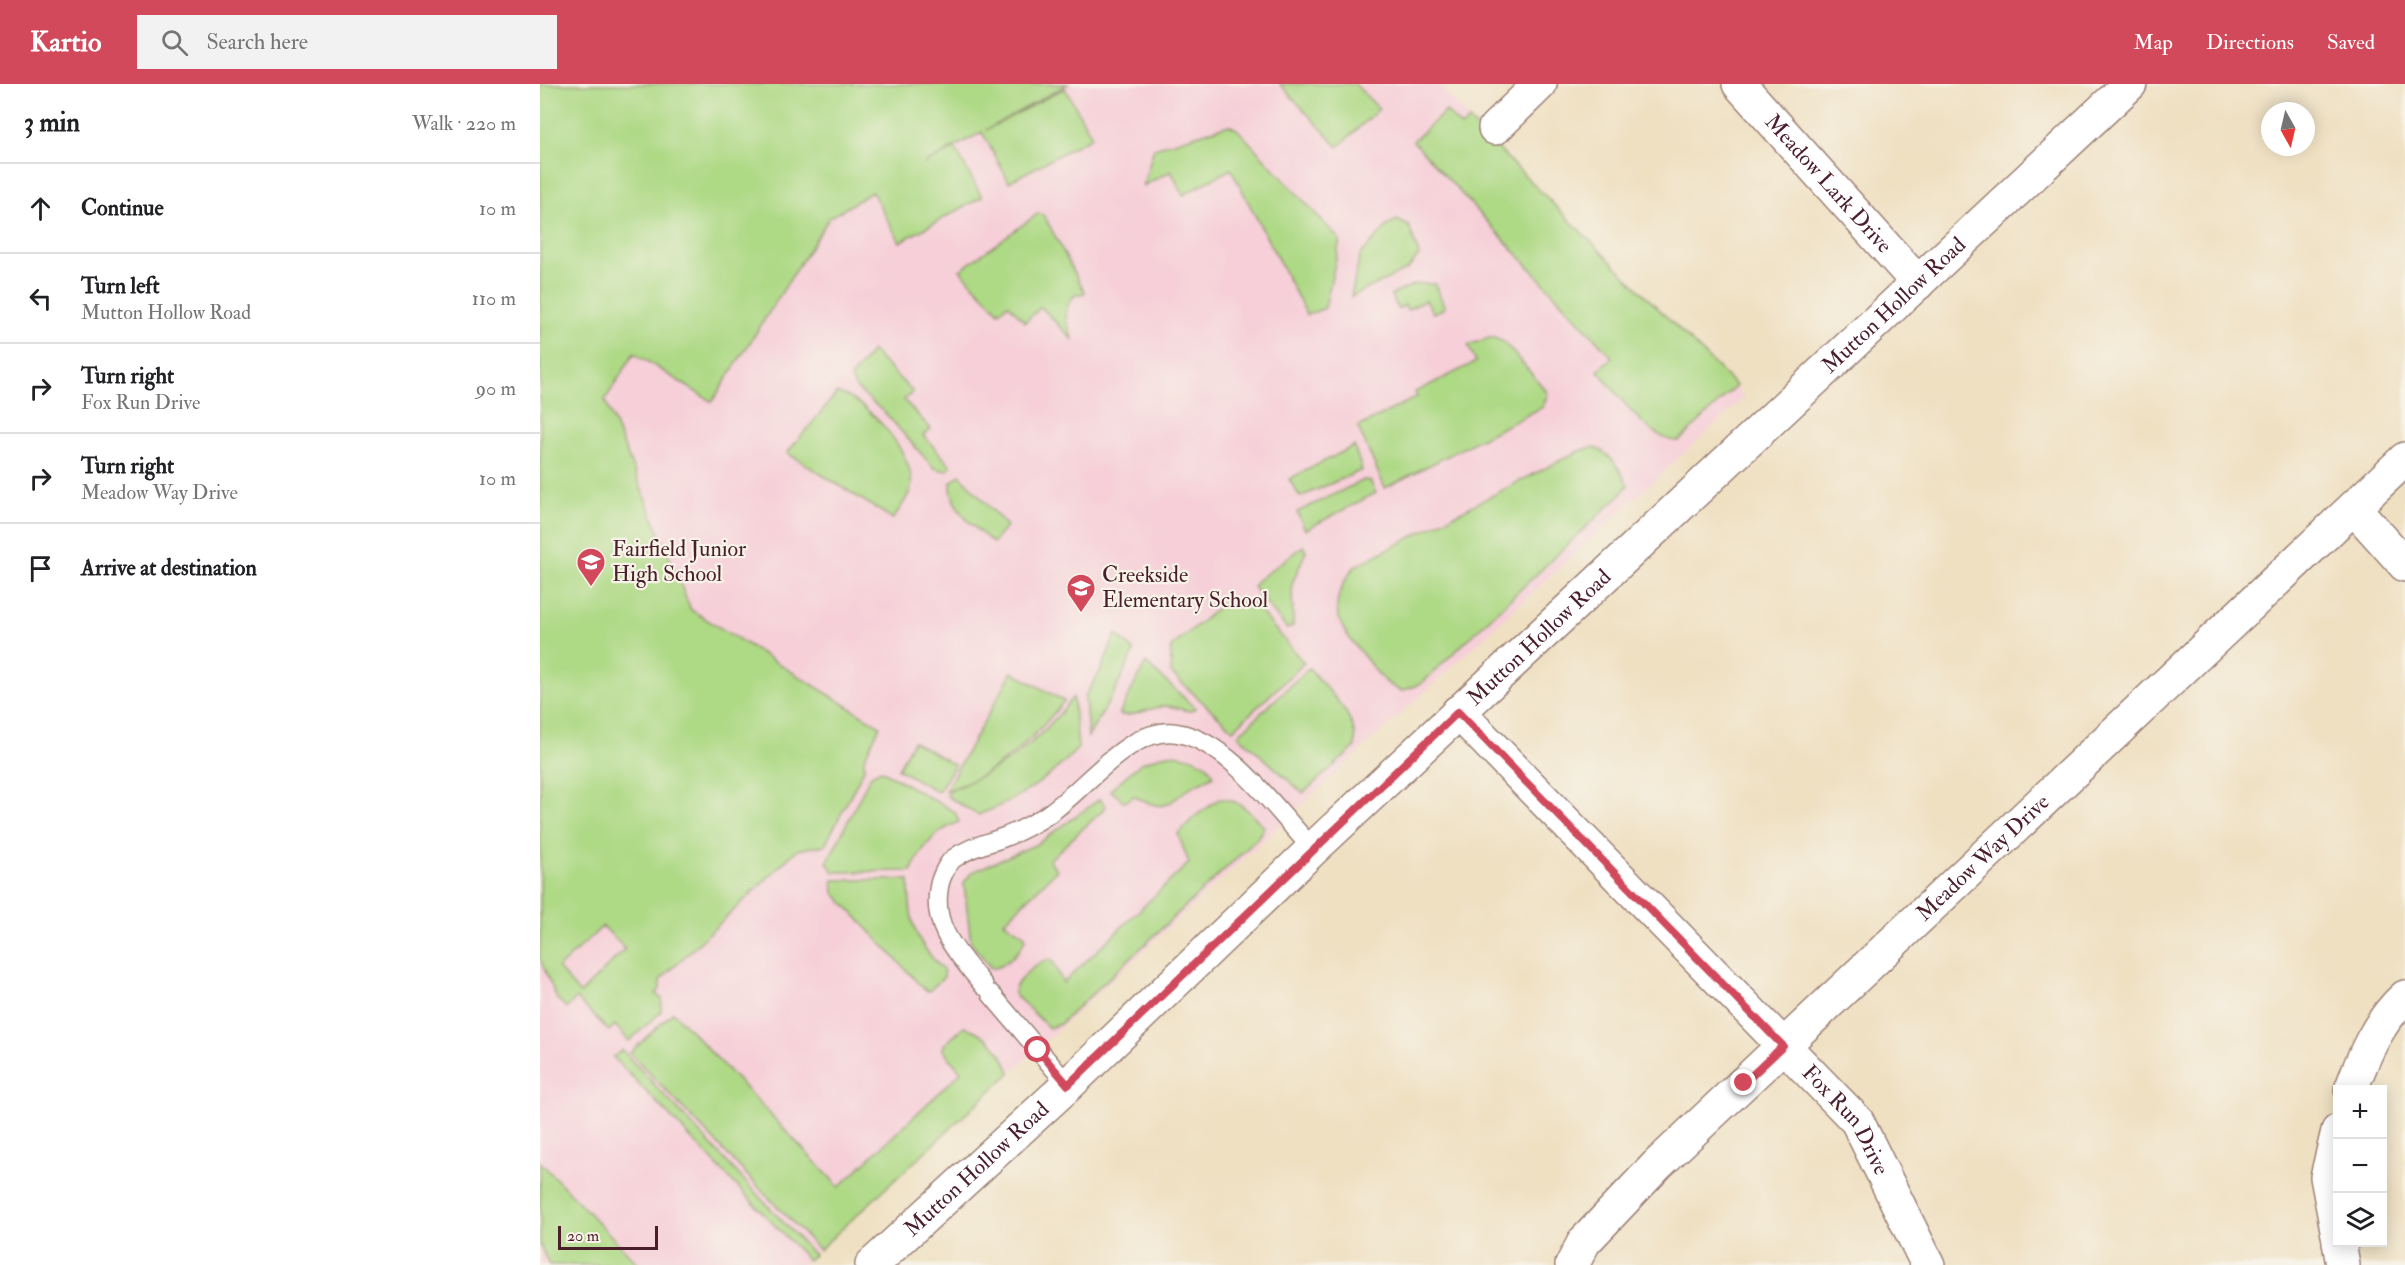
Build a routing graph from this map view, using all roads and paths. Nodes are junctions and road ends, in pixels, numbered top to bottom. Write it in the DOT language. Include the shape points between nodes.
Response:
graph roads {
  1 [pos="1540,84"];
  2 [pos="1739,84"];
  3 [pos="2130,84"];
  4 [pos="1495,128"];
  5 [pos="1918,283"];
  6 [pos="2405,459"];
  7 [pos="2354,508"];
  8 [pos="2405,565"];
  9 [pos="1458,712"];
  10 [pos="1313,849"];
  11 [pos="2405,998"];
  12 [pos="1783,1046"];
  13 [pos="1068,1085"];
  14 [pos="2352,1085"];
  15 [pos="2335,1139"];
  16 [pos="2333,1212"];
  17 [pos="2340,1247"];
  18 [pos="872,1265"];
  19 [pos="1572,1265"];
  20 [pos="1928,1265"];
  21 [pos="2343,1265"];
  1 -- 4 [label="street"];
  2 -- 5 [label="street, Meadow Lark Drive"];
  3 -- 5 [label="street, Mutton Hollow Road"];
  5 -- 9 [label="street, Mutton Hollow Road"];
  6 -- 7 [label="street, Meadow Way Drive"];
  7 -- 8 [label="street"];
  7 -- 12 [label="street, Meadow Way Drive"];
  9 -- 10 [label="street, Mutton Hollow Road"];
  9 -- 12 [label="street, Fox Run Drive"];
  10 -- 13 [label="street, Mutton Hollow Road"];
  10 -- 13 [label="lane" via="1237,766 1211,744 1177,733 1152,734 1126,746 1047,815 1006,836 971,847 950,861 939,885 937,908 945,936"];
  11 -- 14 [label="street" via="2364,1052"];
  12 -- 19 [label="street, Meadow Way Drive" via="1649,1174 1584,1242"];
  12 -- 20 [label="street, Fox Run Drive" via="1857,1122"];
  13 -- 18 [label="street, Mutton Hollow Road"];
  15 -- 16 [label="street" via="2327,1177"];
  17 -- 21 [label="street"];
}
